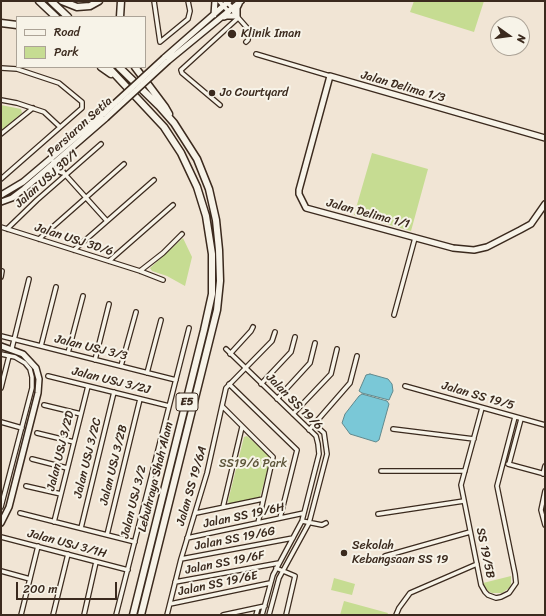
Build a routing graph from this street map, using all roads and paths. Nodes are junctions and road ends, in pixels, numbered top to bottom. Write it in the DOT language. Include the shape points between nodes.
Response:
graph roads {
  1 [pos="39,1"];
  2 [pos="51,1"];
  3 [pos="62,1"];
  4 [pos="99,1"];
  5 [pos="121,1"];
  6 [pos="154,1"];
  7 [pos="188,1"];
  8 [pos="215,1"];
  9 [pos="219,1"];
  10 [pos="241,1"];
  11 [pos="228,2"];
  12 [pos="223,6"];
  13 [pos="234,14"];
  14 [pos="214,15"];
  15 [pos="55,16"];
  16 [pos="67,16"];
  17 [pos="120,16"];
  18 [pos="221,18"];
  19 [pos="1,23"];
  20 [pos="16,25"];
  21 [pos="246,42"];
  22 [pos="256,54"];
  23 [pos="166,60"];
  24 [pos="1,68"];
  25 [pos="102,68"];
  26 [pos="109,68"];
  27 [pos="120,68"];
  28 [pos="136,68"];
  29 [pos="330,76"];
  30 [pos="128,88"];
  31 [pos="1,100"];
  32 [pos="220,106"];
  33 [pos="33,108"];
  34 [pos="104,116"];
  35 [pos="174,123"];
  36 [pos="60,127"];
  37 [pos="1,134"];
  38 [pos="545,138"];
  39 [pos="102,144"];
  40 [pos="65,154"];
  41 [pos="53,161"];
  42 [pos="124,164"];
  43 [pos="64,173"];
  44 [pos="42,174"];
  45 [pos="1,179"];
  46 [pos="154,180"];
  47 [pos="1,195"];
  48 [pos="86,198"];
  49 [pos="1,202"];
  50 [pos="545,204"];
  51 [pos="173,205"];
  52 [pos="107,221"];
  53 [pos="1,227"];
  54 [pos="7,229"];
  55 [pos="182,234"];
  56 [pos="415,238"];
  57 [pos="39,239"];
  58 [pos="74,250"];
  59 [pos="109,261"];
  60 [pos="2,271"];
  61 [pos="140,271"];
  62 [pos="1,277"];
  63 [pos="29,279"];
  64 [pos="163,280"];
  65 [pos="56,287"];
  66 [pos="83,296"];
  67 [pos="109,304"];
  68 [pos="136,312"];
  69 [pos="394,315"];
  70 [pos="162,320"];
  71 [pos="253,327"];
  72 [pos="189,328"];
  73 [pos="275,332"];
  74 [pos="1,336"];
  75 [pos="295,337"];
  76 [pos="14,339"];
  77 [pos="315,343"];
  78 [pos="1,346"];
  79 [pos="40,346"];
  80 [pos="12,348"];
  81 [pos="226,349"];
  82 [pos="337,349"];
  83 [pos="68,353"];
  84 [pos="1,354"];
  85 [pos="230,354"];
  86 [pos="10,356"];
  87 [pos="357,356"];
  88 [pos="95,360"];
  89 [pos="122,366"];
  90 [pos="245,368"];
  91 [pos="147,373"];
  92 [pos="48,376"];
  93 [pos="176,380"];
  94 [pos="229,384"];
  95 [pos="262,384"];
  96 [pos="88,386"];
  97 [pos="405,386"];
  98 [pos="1,388"];
  99 [pos="114,392"];
  100 [pos="140,399"];
  101 [pos="277,399"];
  102 [pos="44,405"];
  103 [pos="169,406"];
  104 [pos="222,406"];
  105 [pos="482,408"];
  106 [pos="81,414"];
  107 [pos="293,414"];
  108 [pos="515,417"];
  109 [pos="521,419"];
  110 [pos="1,422"];
  111 [pos="314,424"];
  112 [pos="545,425"];
  113 [pos="242,427"];
  114 [pos="22,428"];
  115 [pos="394,429"];
  116 [pos="309,430"];
  117 [pos="37,432"];
  118 [pos="474,439"];
  119 [pos="74,442"];
  120 [pos="32,459"];
  121 [pos="503,463"];
  122 [pos="509,464"];
  123 [pos="545,466"];
  124 [pos="67,468"];
  125 [pos="381,471"];
  126 [pos="465,471"];
  127 [pos="544,474"];
  128 [pos="26,486"];
  129 [pos="545,491"];
  130 [pos="60,494"];
  131 [pos="263,499"];
  132 [pos="464,501"];
  133 [pos="1,507"];
  134 [pos="223,507"];
  135 [pos="20,513"];
  136 [pos="196,513"];
  137 [pos="304,513"];
  138 [pos="378,514"];
  139 [pos="280,518"];
  140 [pos="302,521"];
  141 [pos="54,522"];
  142 [pos="1,523"];
  143 [pos="258,523"];
  144 [pos="309,523"];
  145 [pos="326,523"];
  146 [pos="545,525"];
  147 [pos="81,528"];
  148 [pos="470,532"];
  149 [pos="107,535"];
  150 [pos="1,536"];
  151 [pos="187,538"];
  152 [pos="293,538"];
  153 [pos="135,542"];
  154 [pos="38,546"];
  155 [pos="68,554"];
  156 [pos="385,556"];
  157 [pos="181,559"];
  158 [pos="96,562"];
  159 [pos="279,563"];
  160 [pos="477,564"];
  161 [pos="276,568"];
  162 [pos="128,570"];
  163 [pos="1,571"];
  164 [pos="282,571"];
  165 [pos="30,578"];
  166 [pos="175,582"];
  167 [pos="270,583"];
  168 [pos="170,604"];
  169 [pos="265,606"];
  170 [pos="258,608"];
  171 [pos="21,615"];
  172 [pos="53,615"];
  173 [pos="84,615"];
  174 [pos="116,615"];
  175 [pos="134,615"];
  176 [pos="141,615"];
  177 [pos="167,615"];
  178 [pos="223,615"];
  179 [pos="256,615"];
  180 [pos="262,615"];
  181 [pos="269,615"];
  182 [pos="286,615"];
  183 [pos="396,615"];
  1 -- 15 [label="highway"];
  2 -- 16 [label="highway"];
  3 -- 4 [label="highway" via="78,7 90,6"];
  5 -- 17 [label="highway"];
  6 -- 7 [label="street" via="160,42 188,20"];
  8 -- 14 [label="street"];
  9 -- 12 [label="street"];
  10 -- 13 [label="street"];
  10 -- 13 [label="street"];
  11 -- 12 [label="street"];
  11 -- 13 [label="street"];
  12 -- 13 [label="street"];
  12 -- 14 [label="street"];
  13 -- 18 [label="street"];
  13 -- 18 [label="street"];
  13 -- 21 [label="street" via="249,30"];
  13 -- 32 [label="street" via="181,70"];
  14 -- 23 [label="street"];
  18 -- 23 [label="street"];
  19 -- 20 [label="highway"];
  22 -- 29 [label="street, Jalan Delima 1/3"];
  23 -- 34 [label="street, Persiaran Setia, bridge"];
  24 -- 36 [label="street" via="17,69 59,83 82,102 82,108"];
  25 -- 30 [label="highway"];
  26 -- 30 [label="highway, Lebuhraya Shah Alam / E5"];
  27 -- 35 [label="highway, Lebuhraya Shah Alam / E5"];
  28 -- 35 [label="highway"];
  29 -- 38 [label="street, Jalan Delima 1/3"];
  29 -- 56 [label="street, Jalan Delima 1/1" via="299,190 306,208"];
  30 -- 175 [label="highway, Lebuhraya Shah Alam / E5" via="164,127 181,154 197,187 206,216 212,254 212,294"];
  31 -- 33 [label="street"];
  33 -- 36 [label="street" via="44,112"];
  33 -- 37 [label="street"];
  34 -- 40 [label="street, Persiaran Setia"];
  34 -- 41 [label="street, Persiaran Setia" via="60,150"];
  35 -- 176 [label="highway, Lebuhraya Shah Alam / E5" via="197,160 209,189 220,250 220,281 217,310"];
  36 -- 45 [label="street"];
  39 -- 43 [label="street, Jalan USJ 3D/1"];
  40 -- 41 [label="street, Persiaran Setia"];
  40 -- 43 [label="street" via="60,165"];
  41 -- 43 [label="street"];
  41 -- 44 [label="street, Persiaran Setia"];
  41 -- 47 [label="street, Persiaran Setia"];
  42 -- 48 [label="street"];
  43 -- 44 [label="street" via="55,169"];
  43 -- 48 [label="street"];
  43 -- 54 [label="street, Jalan USJ 3D/1"];
  44 -- 49 [label="street, Persiaran Setia" via="12,198"];
  46 -- 52 [label="street"];
  48 -- 52 [label="street"];
  48 -- 57 [label="street"];
  50 -- 56 [label="street, Jalan Delima 1/1" via="531,224 487,247 474,250 453,248"];
  51 -- 59 [label="street"];
  52 -- 58 [label="street"];
  53 -- 54 [label="street, Jalan USJ 3D/6"];
  54 -- 57 [label="street, Jalan USJ 3D/6"];
  55 -- 61 [label="street"];
  56 -- 69 [label="street"];
  57 -- 58 [label="street, Jalan USJ 3D/6"];
  58 -- 59 [label="street, Jalan USJ 3D/6"];
  59 -- 61 [label="street, Jalan USJ 3D/6"];
  60 -- 62 [label="street"];
  61 -- 64 [label="street, Jalan USJ 3D/6"];
  63 -- 76 [label="street"];
  65 -- 79 [label="street"];
  66 -- 83 [label="street"];
  67 -- 88 [label="street"];
  68 -- 89 [label="street"];
  70 -- 91 [label="street"];
  71 -- 85 [label="street"];
  72 -- 93 [label="street"];
  73 -- 90 [label="street, Jalan SS 19/6A" via="272,341"];
  74 -- 76 [label="street, Jalan USJ 3/3"];
  75 -- 95 [label="street" via="291,352"];
  76 -- 79 [label="street, Jalan USJ 3/3"];
  76 -- 80 [label="street"];
  77 -- 101 [label="street" via="310,363"];
  78 -- 80 [label="street"];
  79 -- 83 [label="street, Jalan USJ 3/3"];
  80 -- 142 [label="street" via="30,360 39,379 38,393 9,507"];
  81 -- 85 [label="street, Jalan SS 19/6"];
  82 -- 107 [label="street" via="331,374"];
  83 -- 88 [label="street, Jalan USJ 3/3"];
  84 -- 86 [label="street"];
  85 -- 90 [label="street, Jalan SS 19/6"];
  86 -- 98 [label="street"];
  86 -- 114 [label="street" via="25,363 32,377 32,388"];
  87 -- 111 [label="street" via="350,383"];
  88 -- 89 [label="street, Jalan USJ 3/3"];
  89 -- 91 [label="street, Jalan USJ 3/3"];
  90 -- 94 [label="street, Jalan SS 19/6A"];
  90 -- 95 [label="street, Jalan SS 19/6"];
  91 -- 93 [label="street, Jalan USJ 3/3"];
  92 -- 96 [label="street, Jalan USJ 3/2J"];
  93 -- 103 [label="street, Jalan USJ 3/2"];
  94 -- 104 [label="street, Jalan SS 19/6A"];
  94 -- 139 [label="street" via="297,450"];
  95 -- 101 [label="street, Jalan SS 19/6"];
  96 -- 99 [label="street, Jalan USJ 3/2J"];
  96 -- 106 [label="street, Jalan USJ 3/2D"];
  97 -- 105 [label="street, Jalan SS 19/5"];
  99 -- 100 [label="street, Jalan USJ 3/2J"];
  99 -- 147 [label="street, Jalan USJ 3/2C"];
  100 -- 103 [label="street, Jalan USJ 3/2J"];
  100 -- 149 [label="street, Jalan USJ 3/2B"];
  101 -- 107 [label="street, Jalan SS 19/6"];
  102 -- 106 [label="street"];
  103 -- 153 [label="street, Jalan USJ 3/2"];
  104 -- 113 [label="street"];
  104 -- 136 [label="street, Jalan SS 19/6A"];
  105 -- 108 [label="street, Jalan SS 19/5"];
  105 -- 118 [label="street, SS 19/5B"];
  106 -- 119 [label="street, Jalan USJ 3/2D"];
  107 -- 116 [label="street, Jalan SS 19/6"];
  108 -- 109 [label="street, Jalan SS 19/5"];
  108 -- 121 [label="street, SS 19/5B"];
  109 -- 112 [label="street, Jalan SS 19/5"];
  109 -- 122 [label="street"];
  110 -- 114 [label="street"];
  111 -- 116 [label="street"];
  111 -- 144 [label="street" via="324,433 327,454"];
  113 -- 131 [label="street" via="273,456"];
  113 -- 134 [label="street"];
  114 -- 133 [label="street"];
  115 -- 118 [label="street"];
  116 -- 137 [label="street, Jalan SS 19/6" via="316,436 319,454"];
  117 -- 119 [label="street"];
  118 -- 126 [label="street, SS 19/5B"];
  119 -- 124 [label="street, Jalan USJ 3/2D"];
  120 -- 124 [label="street"];
  121 -- 122 [label="street"];
  121 -- 160 [label="street, SS 19/5B" via="497,486 516,578 512,590 501,597 488,595 482,589"];
  122 -- 127 [label="street"];
  123 -- 127 [label="street"];
  124 -- 130 [label="street, Jalan USJ 3/2D"];
  125 -- 126 [label="street"];
  126 -- 132 [label="street, SS 19/5B" via="461,485"];
  128 -- 130 [label="street"];
  129 -- 146 [label="street" via="541,510"];
  130 -- 141 [label="street, Jalan USJ 3/2D"];
  131 -- 134 [label="street"];
  131 -- 143 [label="street"];
  132 -- 138 [label="street"];
  132 -- 148 [label="street, SS 19/5B"];
  134 -- 136 [label="street"];
  135 -- 141 [label="street"];
  136 -- 151 [label="street, Jalan SS 19/6A"];
  137 -- 139 [label="street, Jalan SS 19/6H"];
  137 -- 140 [label="street, Jalan SS 19/6"];
  139 -- 143 [label="street, Jalan SS 19/6H"];
  140 -- 144 [label="street"];
  140 -- 152 [label="street, Jalan SS 19/6"];
  141 -- 147 [label="street"];
  143 -- 151 [label="street, Jalan SS 19/6H"];
  144 -- 145 [label="street"];
  144 -- 164 [label="street"];
  147 -- 149 [label="street"];
  148 -- 156 [label="street"];
  148 -- 160 [label="street, SS 19/5B"];
  149 -- 153 [label="street"];
  150 -- 154 [label="street, Jalan USJ 3/1H"];
  151 -- 157 [label="street, Jalan SS 19/6A"];
  152 -- 157 [label="street, Jalan SS 19/6G"];
  152 -- 159 [label="street, Jalan SS 19/6"];
  153 -- 162 [label="street, Jalan USJ 3/2"];
  154 -- 155 [label="street, Jalan USJ 3/1H"];
  154 -- 165 [label="street"];
  155 -- 158 [label="street, Jalan USJ 3/1H"];
  155 -- 172 [label="street"];
  157 -- 166 [label="street, Jalan SS 19/6A"];
  158 -- 162 [label="street, Jalan USJ 3/1H"];
  158 -- 173 [label="street"];
  159 -- 161 [label="street, Jalan SS 19/6"];
  159 -- 166 [label="street, Jalan SS 19/6F"];
  160 -- 183 [label="street" via="410,593 398,608"];
  161 -- 164 [label="street"];
  161 -- 167 [label="street, Jalan SS 19/6"];
  162 -- 174 [label="street, Jalan USJ 3/2"];
  163 -- 165 [label="street"];
  164 -- 181 [label="street"];
  164 -- 182 [label="street" via="295,576"];
  165 -- 171 [label="street"];
  166 -- 168 [label="street, Jalan SS 19/6A"];
  167 -- 168 [label="street, Jalan SS 19/6E"];
  167 -- 169 [label="street, Jalan SS 19/6"];
  168 -- 177 [label="street, Jalan SS 19/6A"];
  169 -- 170 [label="street"];
  169 -- 180 [label="street, Jalan SS 19/6"];
  170 -- 178 [label="street"];
  170 -- 179 [label="street"];
}
